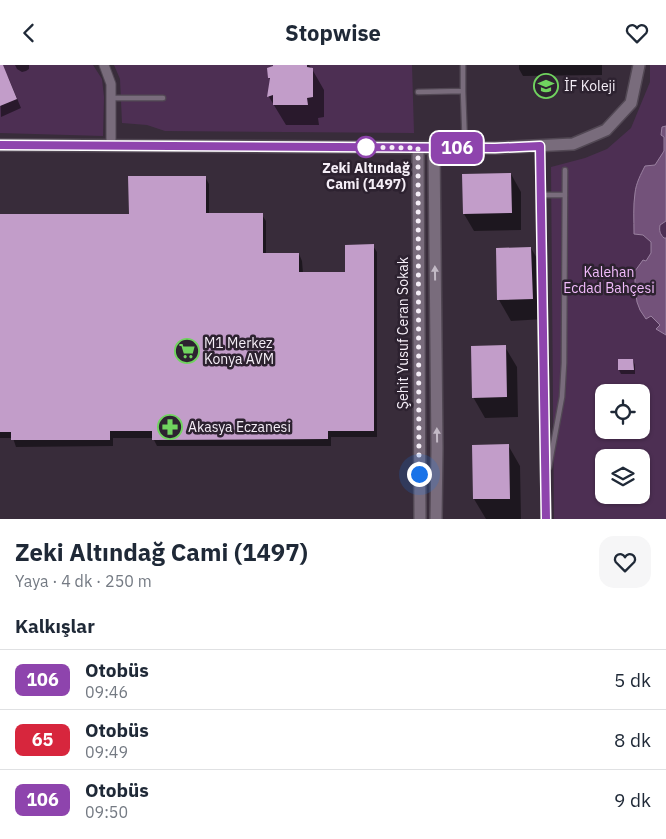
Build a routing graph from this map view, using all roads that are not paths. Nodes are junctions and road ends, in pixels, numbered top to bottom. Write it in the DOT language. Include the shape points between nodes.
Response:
graph roads {
  1 [pos="104,65"];
  2 [pos="463,65"];
  3 [pos="639,65"];
  4 [pos="463,91"];
  5 [pos="418,92"];
  6 [pos="111,98"];
  7 [pos="163,98"];
  8 [pos="0,145"];
  9 [pos="111,146"];
  10 [pos="540,146"];
  11 [pos="418,148"];
  12 [pos="434,148"];
  13 [pos="465,148"];
  14 [pos="565,169"];
  15 [pos="541,195"];
  16 [pos="565,195"];
  17 [pos="546,482"];
  18 [pos="420,519"];
  19 [pos="436,519"];
  20 [pos="546,519"];
  1 -- 6 [label="street" via="111,84"];
  2 -- 4 [label="lane"];
  3 -- 10 [label="street" via="631,103 606,130 573,144"];
  4 -- 5 [label="lane"];
  4 -- 13 [label="lane"];
  6 -- 7 [label="lane"];
  6 -- 9 [label="street"];
  8 -- 9 [label="street"];
  9 -- 11 [label="street"];
  10 -- 13 [label="street"];
  10 -- 15 [label="street"];
  11 -- 12 [label="street"];
  11 -- 18 [label="street, Şehit Yusuf Ceran Sokak"];
  12 -- 13 [label="street"];
  19 -- 12 [label="street, one-way"];
  14 -- 16 [label="lane"];
  15 -- 16 [label="lane"];
  15 -- 17 [label="street"];
  16 -- 17 [label="lane" via="562,397"];
  17 -- 20 [label="street"];
}
